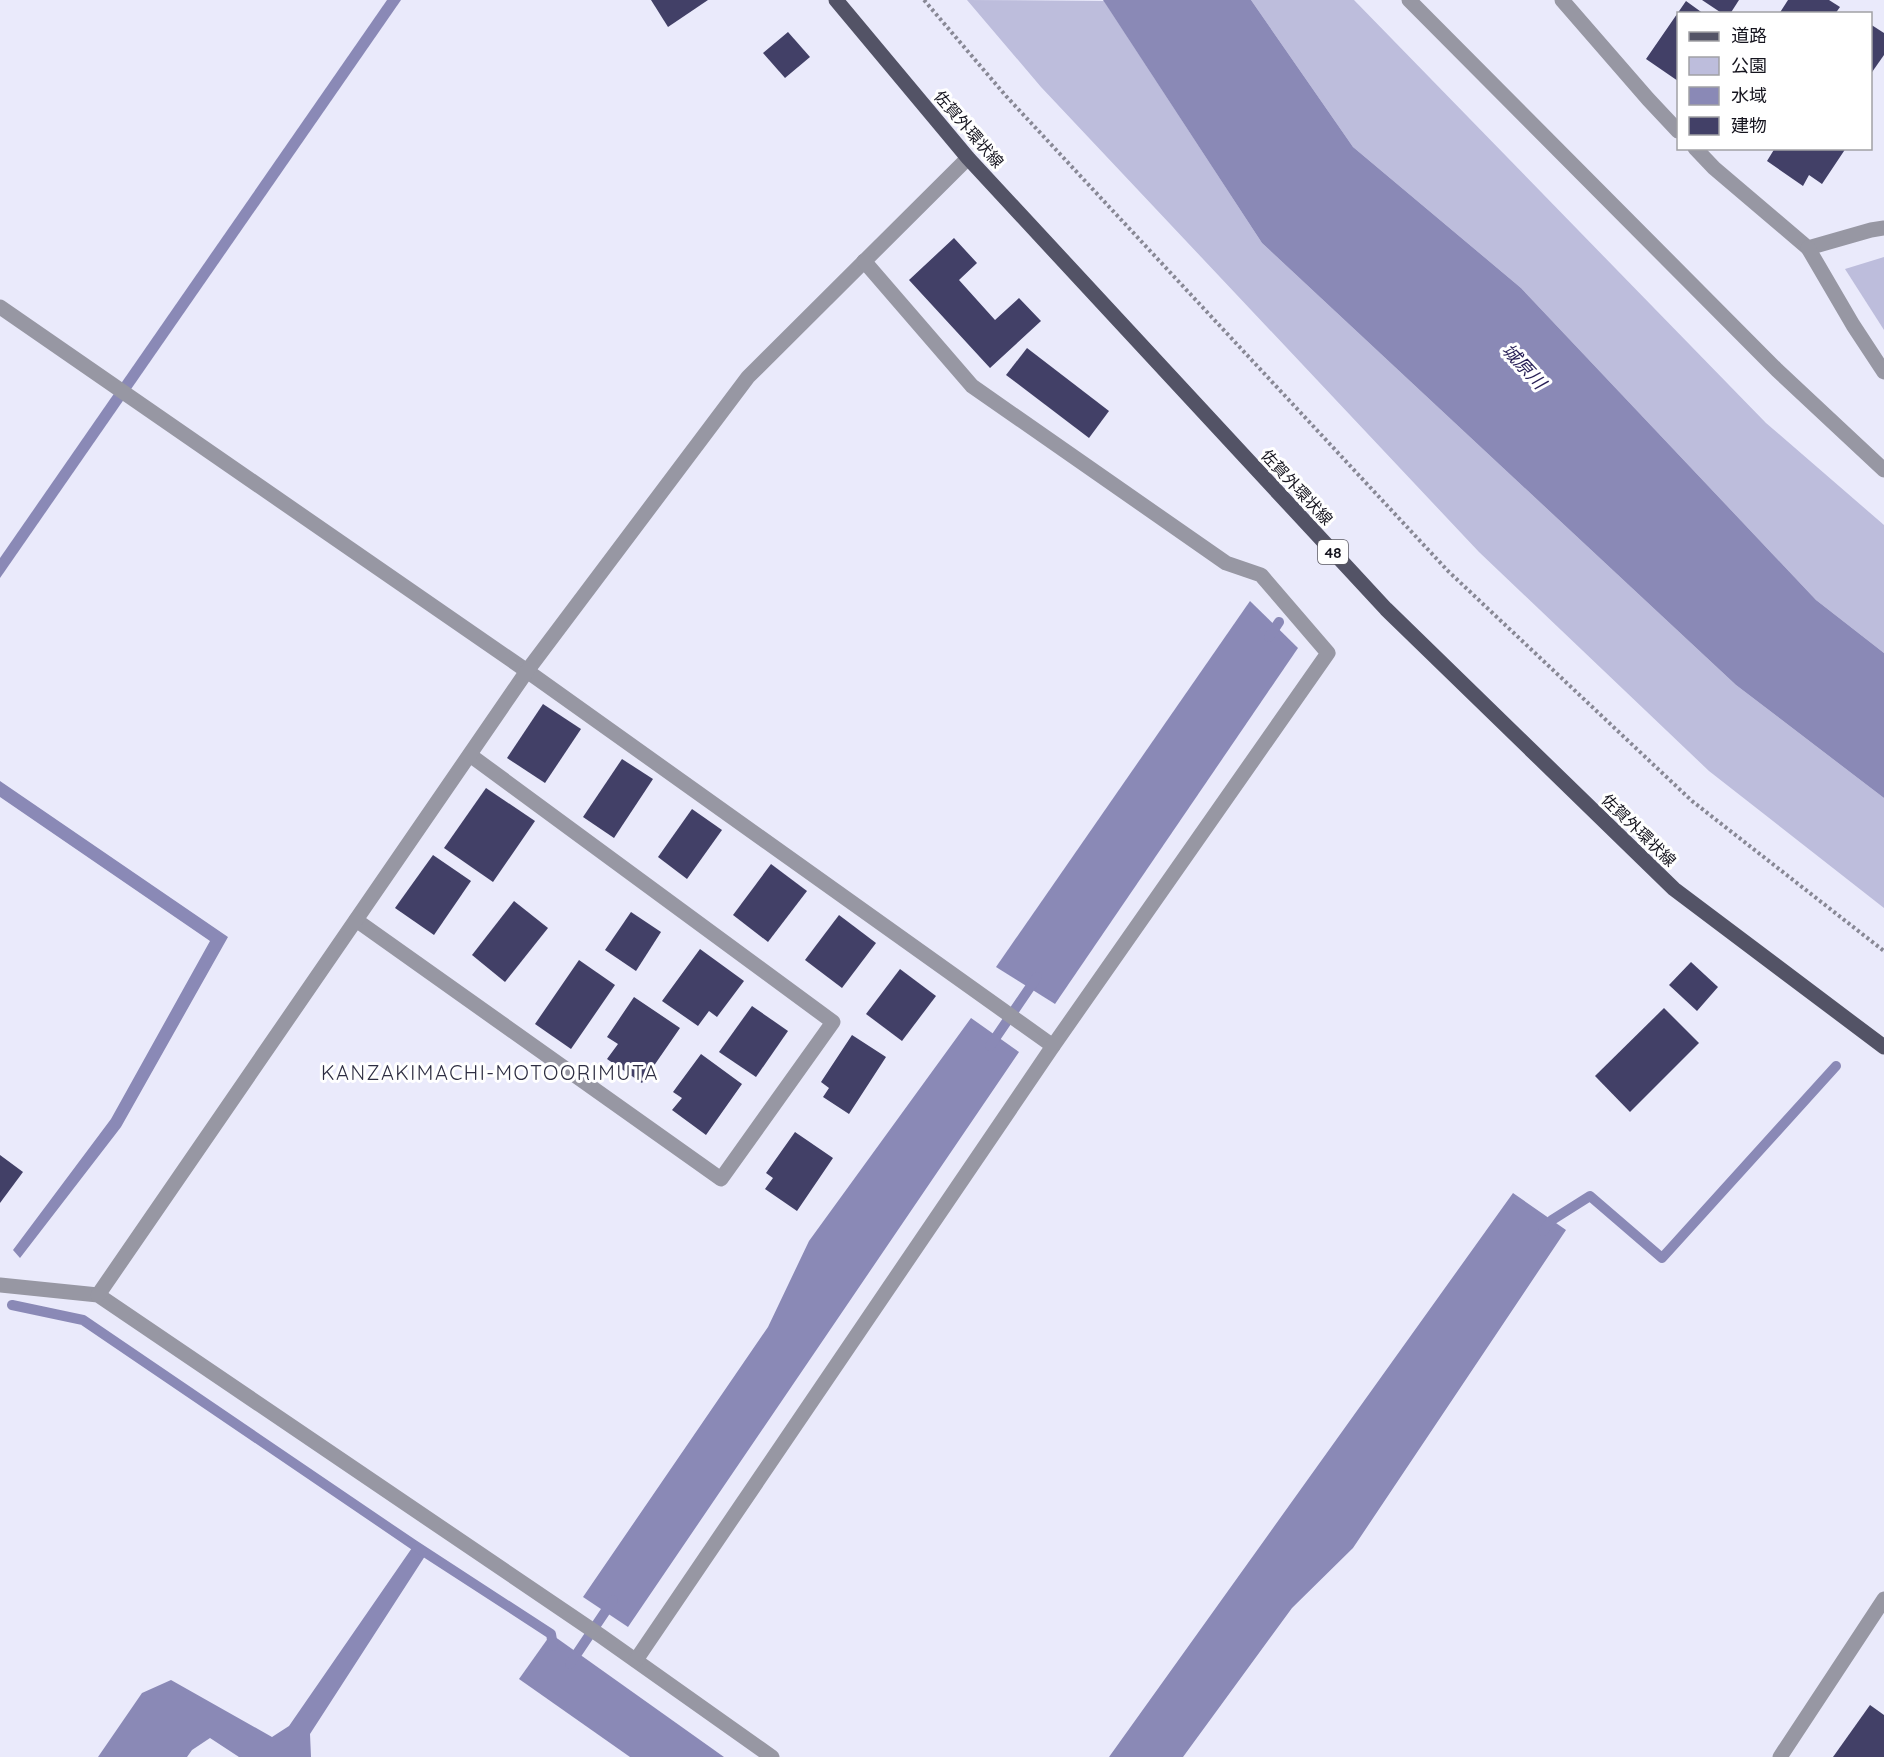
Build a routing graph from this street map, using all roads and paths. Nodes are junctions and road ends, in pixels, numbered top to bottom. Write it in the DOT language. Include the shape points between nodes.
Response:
graph roads {
  1 [pos="836,0"];
  2 [pos="924,0"];
  3 [pos="1409,0"];
  4 [pos="1562,0"];
  5 [pos="1677,130"];
  6 [pos="1697,150"];
  7 [pos="968,158"];
  8 [pos="1884,228"];
  9 [pos="1808,248"];
  10 [pos="864,261"];
  11 [pos="0,307"];
  12 [pos="1884,372"];
  13 [pos="1884,470"];
  14 [pos="527,671"];
  15 [pos="470,755"];
  16 [pos="356,920"];
  17 [pos="1884,951"];
  18 [pos="1053,1046"];
  19 [pos="1884,1047"];
  20 [pos="0,1285"];
  21 [pos="98,1295"];
  22 [pos="1884,1599"];
  23 [pos="636,1660"];
  24 [pos="772,1757"];
  25 [pos="1780,1757"];
  1 -- 7 [label="main road, 佐賀外環状線 / 48"];
  2 -- 17 [label="path" via="1006,96 1448,571 1692,801"];
  3 -- 13 [label="street" via="1777,370"];
  4 -- 5 [label="street"];
  6 -- 9 [label="street"];
  7 -- 10 [label="street"];
  7 -- 19 [label="main road, 佐賀外環状線 / 48" via="1386,609 1674,889"];
  8 -- 9 [label="street"];
  9 -- 12 [label="street"];
  10 -- 14 [label="street" via="748,377"];
  10 -- 18 [label="street" via="972,386 1226,563 1261,575 1328,653"];
  11 -- 14 [label="street"];
  14 -- 15 [label="street"];
  14 -- 18 [label="street"];
  15 -- 16 [label="street"];
  15 -- 16 [label="street" via="833,1022 721,1179"];
  16 -- 21 [label="street"];
  18 -- 23 [label="street"];
  20 -- 21 [label="street"];
  21 -- 23 [label="street"];
  22 -- 25 [label="street"];
  23 -- 24 [label="street"];
}
